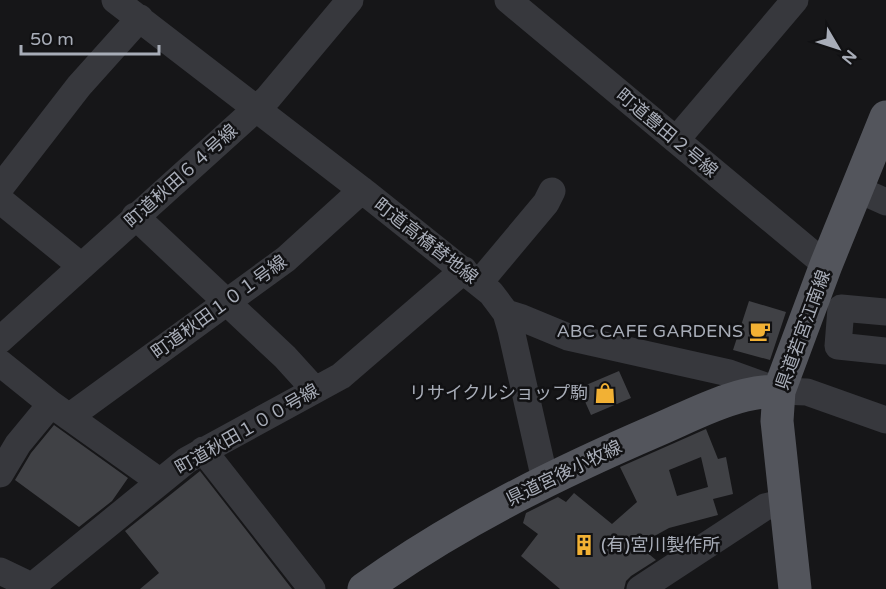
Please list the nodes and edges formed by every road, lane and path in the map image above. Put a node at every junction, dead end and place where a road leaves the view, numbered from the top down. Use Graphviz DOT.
graph roads {
  1 [pos="115,0"];
  2 [pos="350,0"];
  3 [pos="508,0"];
  4 [pos="795,0"];
  5 [pos="140,18"];
  6 [pos="257,108"];
  7 [pos="886,117"];
  8 [pos="676,140"];
  9 [pos="0,188"];
  10 [pos="362,190"];
  11 [pos="552,191"];
  12 [pos="871,196"];
  13 [pos="0,200"];
  14 [pos="135,216"];
  15 [pos="826,265"];
  16 [pos="81,266"];
  17 [pos="472,276"];
  18 [pos="226,302"];
  19 [pos="886,312"];
  20 [pos="506,313"];
  21 [pos="0,340"];
  22 [pos="886,351"];
  23 [pos="0,363"];
  24 [pos="315,390"];
  25 [pos="779,391"];
  26 [pos="60,410"];
  27 [pos="883,415"];
  28 [pos="203,450"];
  29 [pos="0,474"];
  30 [pos="545,480"];
  31 [pos="159,481"];
  32 [pos="786,502"];
  33 [pos="0,571"];
  34 [pos="30,588"];
  35 [pos="312,589"];
  36 [pos="364,589"];
  37 [pos="640,589"];
  38 [pos="795,589"];
  1 -- 5 [label="street, 町道高橋替地線"];
  2 -- 6 [label="street, 町道秋田６４号線"];
  3 -- 8 [label="street, 町道豊田２号線"];
  4 -- 8 [label="street"];
  5 -- 6 [label="street, 町道高橋替地線"];
  5 -- 9 [label="street"];
  6 -- 10 [label="street, 町道高橋替地線"];
  6 -- 14 [label="street, 町道秋田６４号線"];
  7 -- 12 [label="main road, 県道若宮江南線"];
  8 -- 15 [label="street, 町道豊田２号線"];
  10 -- 17 [label="street, 町道高橋替地線"];
  10 -- 18 [label="street, 町道秋田１０１号線"];
  11 -- 17 [label="street, 町道秋田１００号線"];
  12 -- 15 [label="main road, 県道若宮江南線"];
  13 -- 16 [label="street"];
  14 -- 16 [label="street, 町道秋田６４号線"];
  14 -- 18 [label="street"];
  15 -- 25 [label="main road, 県道若宮江南線"];
  16 -- 21 [label="street, 町道秋田６４号線"];
  17 -- 20 [label="street, 町道高橋替地線"];
  17 -- 24 [label="street, 町道秋田１００号線"];
  18 -- 24 [label="street"];
  18 -- 26 [label="street, 町道秋田１０１号線"];
  19 -- 22 [label="street"];
  20 -- 25 [label="street"];
  20 -- 30 [label="street"];
  23 -- 26 [label="street"];
  24 -- 28 [label="street, 町道秋田１００号線"];
  25 -- 27 [label="street"];
  25 -- 30 [label="main road, 県道宮後小牧線"];
  25 -- 32 [label="main road, 県道若宮江南線"];
  26 -- 29 [label="street, 町道秋田１０１号線"];
  26 -- 31 [label="street"];
  28 -- 31 [label="street, 町道秋田１００号線"];
  28 -- 35 [label="street"];
  30 -- 36 [label="main road, 県道宮後小牧線"];
  31 -- 34 [label="street, 町道秋田１００号線"];
  32 -- 37 [label="street"];
  32 -- 38 [label="main road, 県道若宮江南線"];
  33 -- 34 [label="street"];
}
